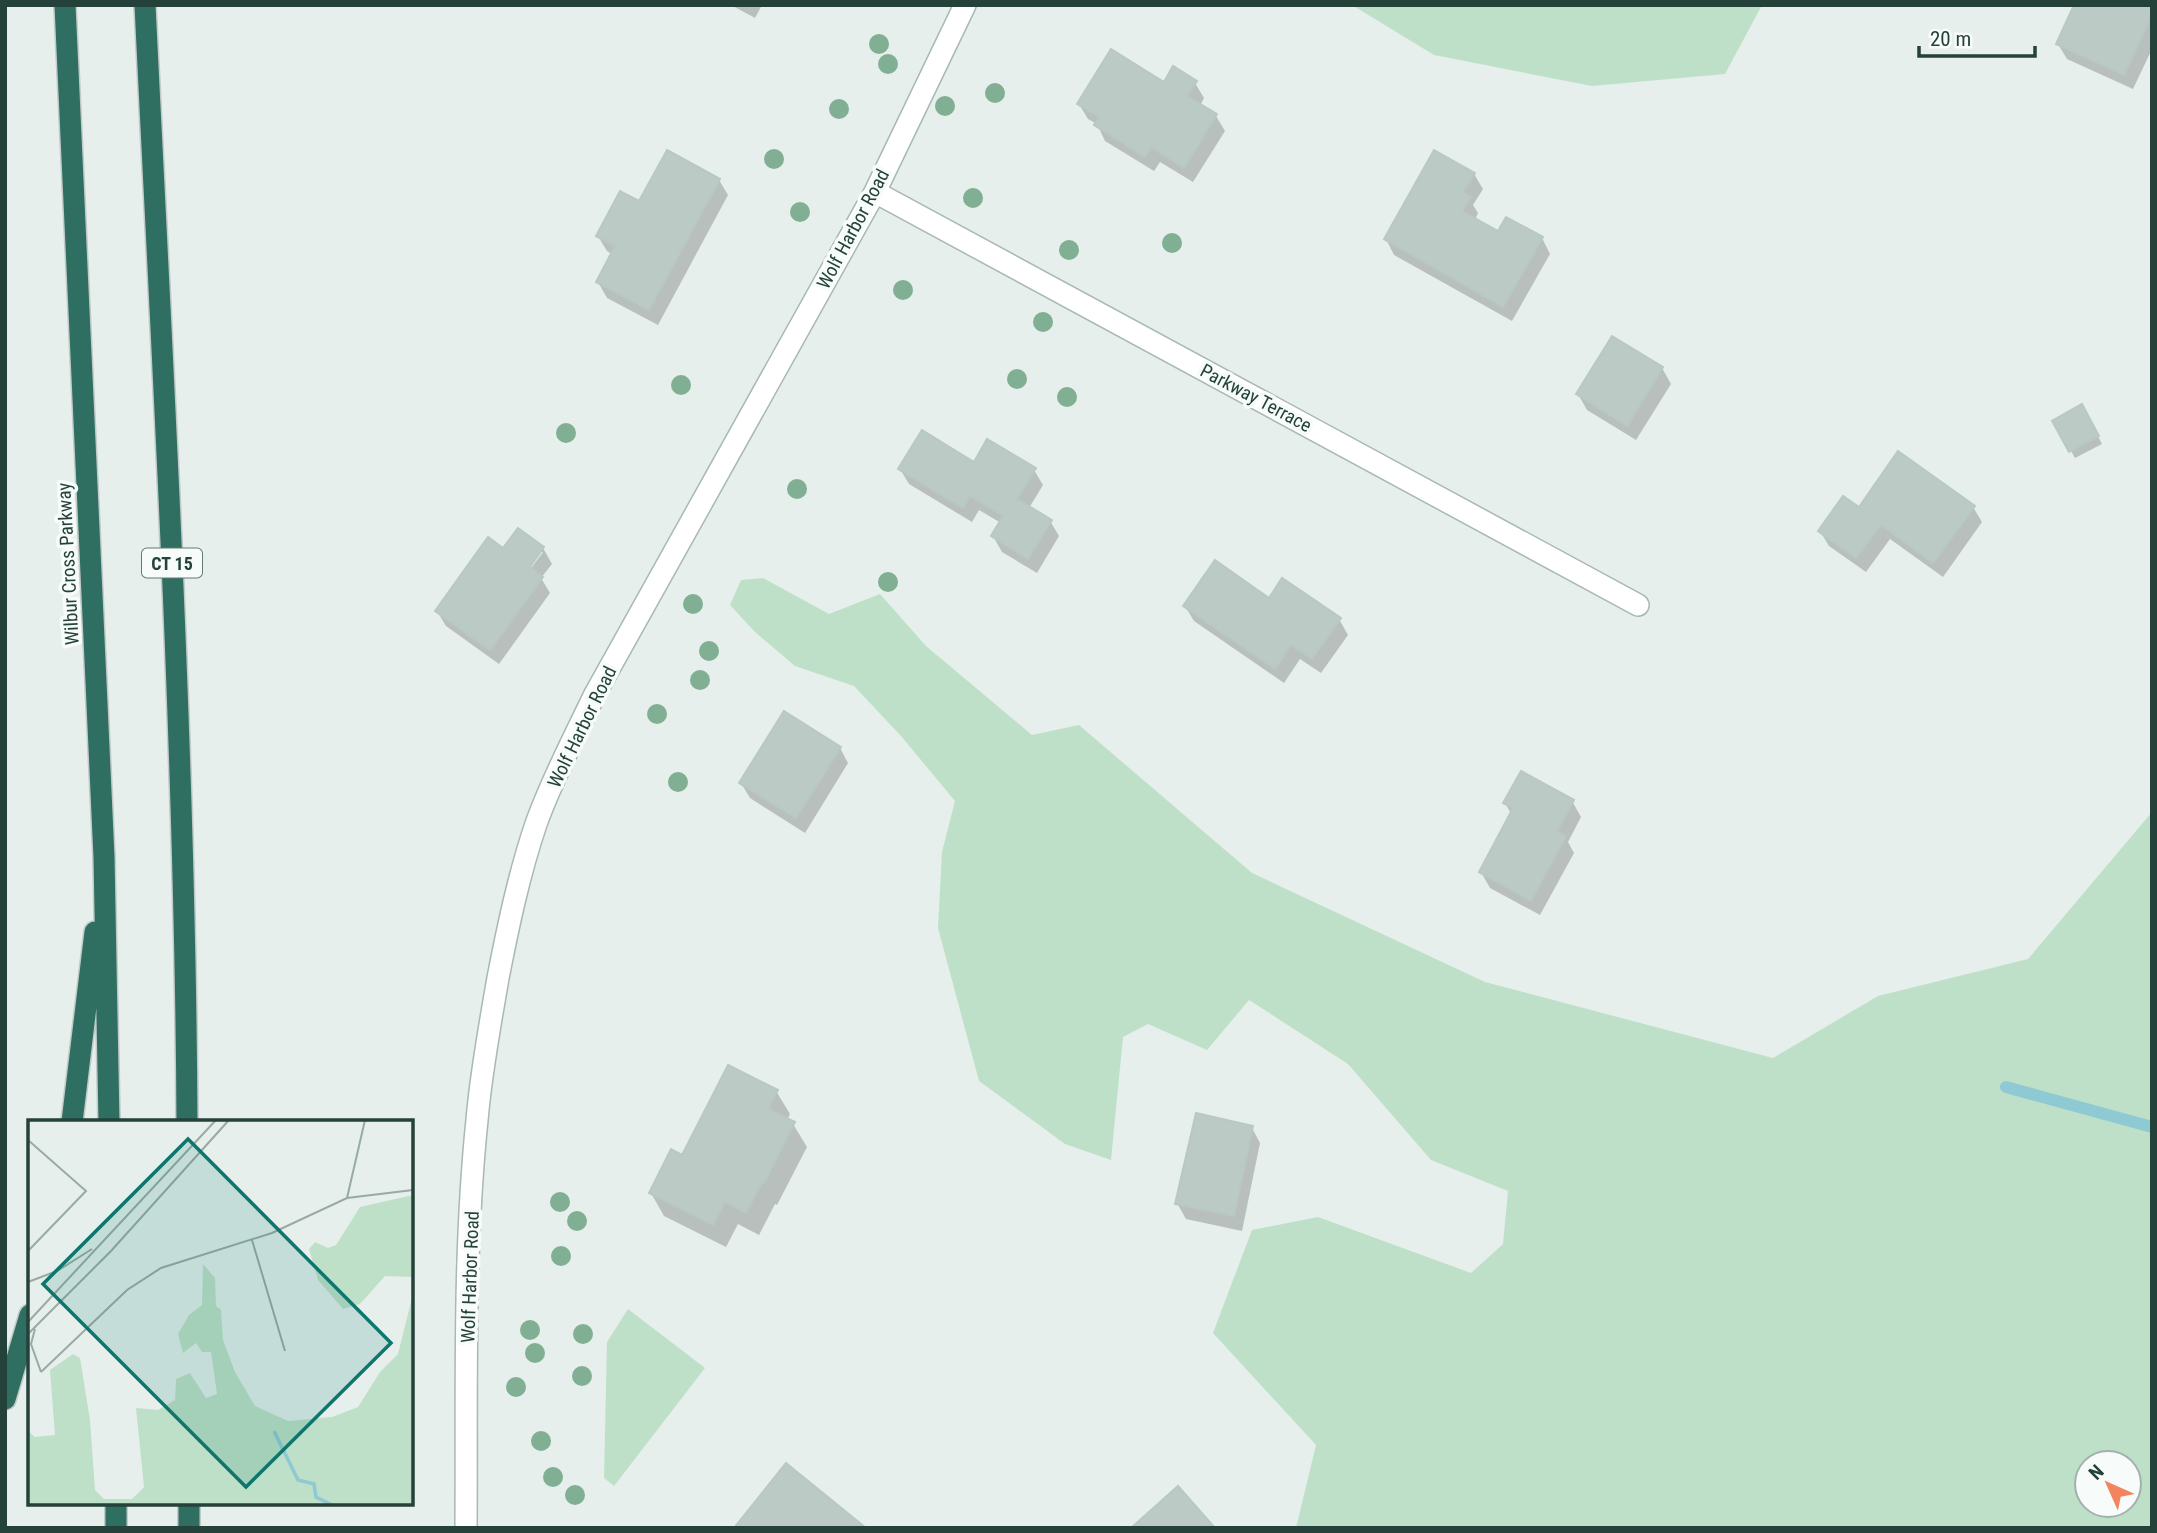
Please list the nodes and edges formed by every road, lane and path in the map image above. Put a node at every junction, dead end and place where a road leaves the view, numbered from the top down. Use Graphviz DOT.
graph roads {
  1 [pos="65,5"];
  2 [pos="145,5"];
  3 [pos="965,5"];
  4 [pos="875,192"];
  5 [pos="1638,605"];
  6 [pos="104,857"];
  7 [pos="72,1120"];
  8 [pos="109,1120"];
  9 [pos="187,1120"];
  10 [pos="28,1322"];
  11 [pos="5,1399"];
  12 [pos="116,1505"];
  13 [pos="189,1505"];
  14 [pos="116,1528"];
  15 [pos="189,1528"];
  16 [pos="466,1528"];
  1 -- 6 [label="highway, Wilbur Cross Parkway"];
  2 -- 9 [label="highway, CT 15"];
  3 -- 4 [label="street, Wolf Harbor Road"];
  4 -- 5 [label="street, Parkway Terrace"];
  4 -- 16 [label="street, Wolf Harbor Road"];
  6 -- 7 [label="highway"];
  6 -- 8 [label="highway, Wilbur Cross Parkway"];
  10 -- 11 [label="highway"];
  12 -- 14 [label="highway"];
  13 -- 15 [label="highway"];
}
